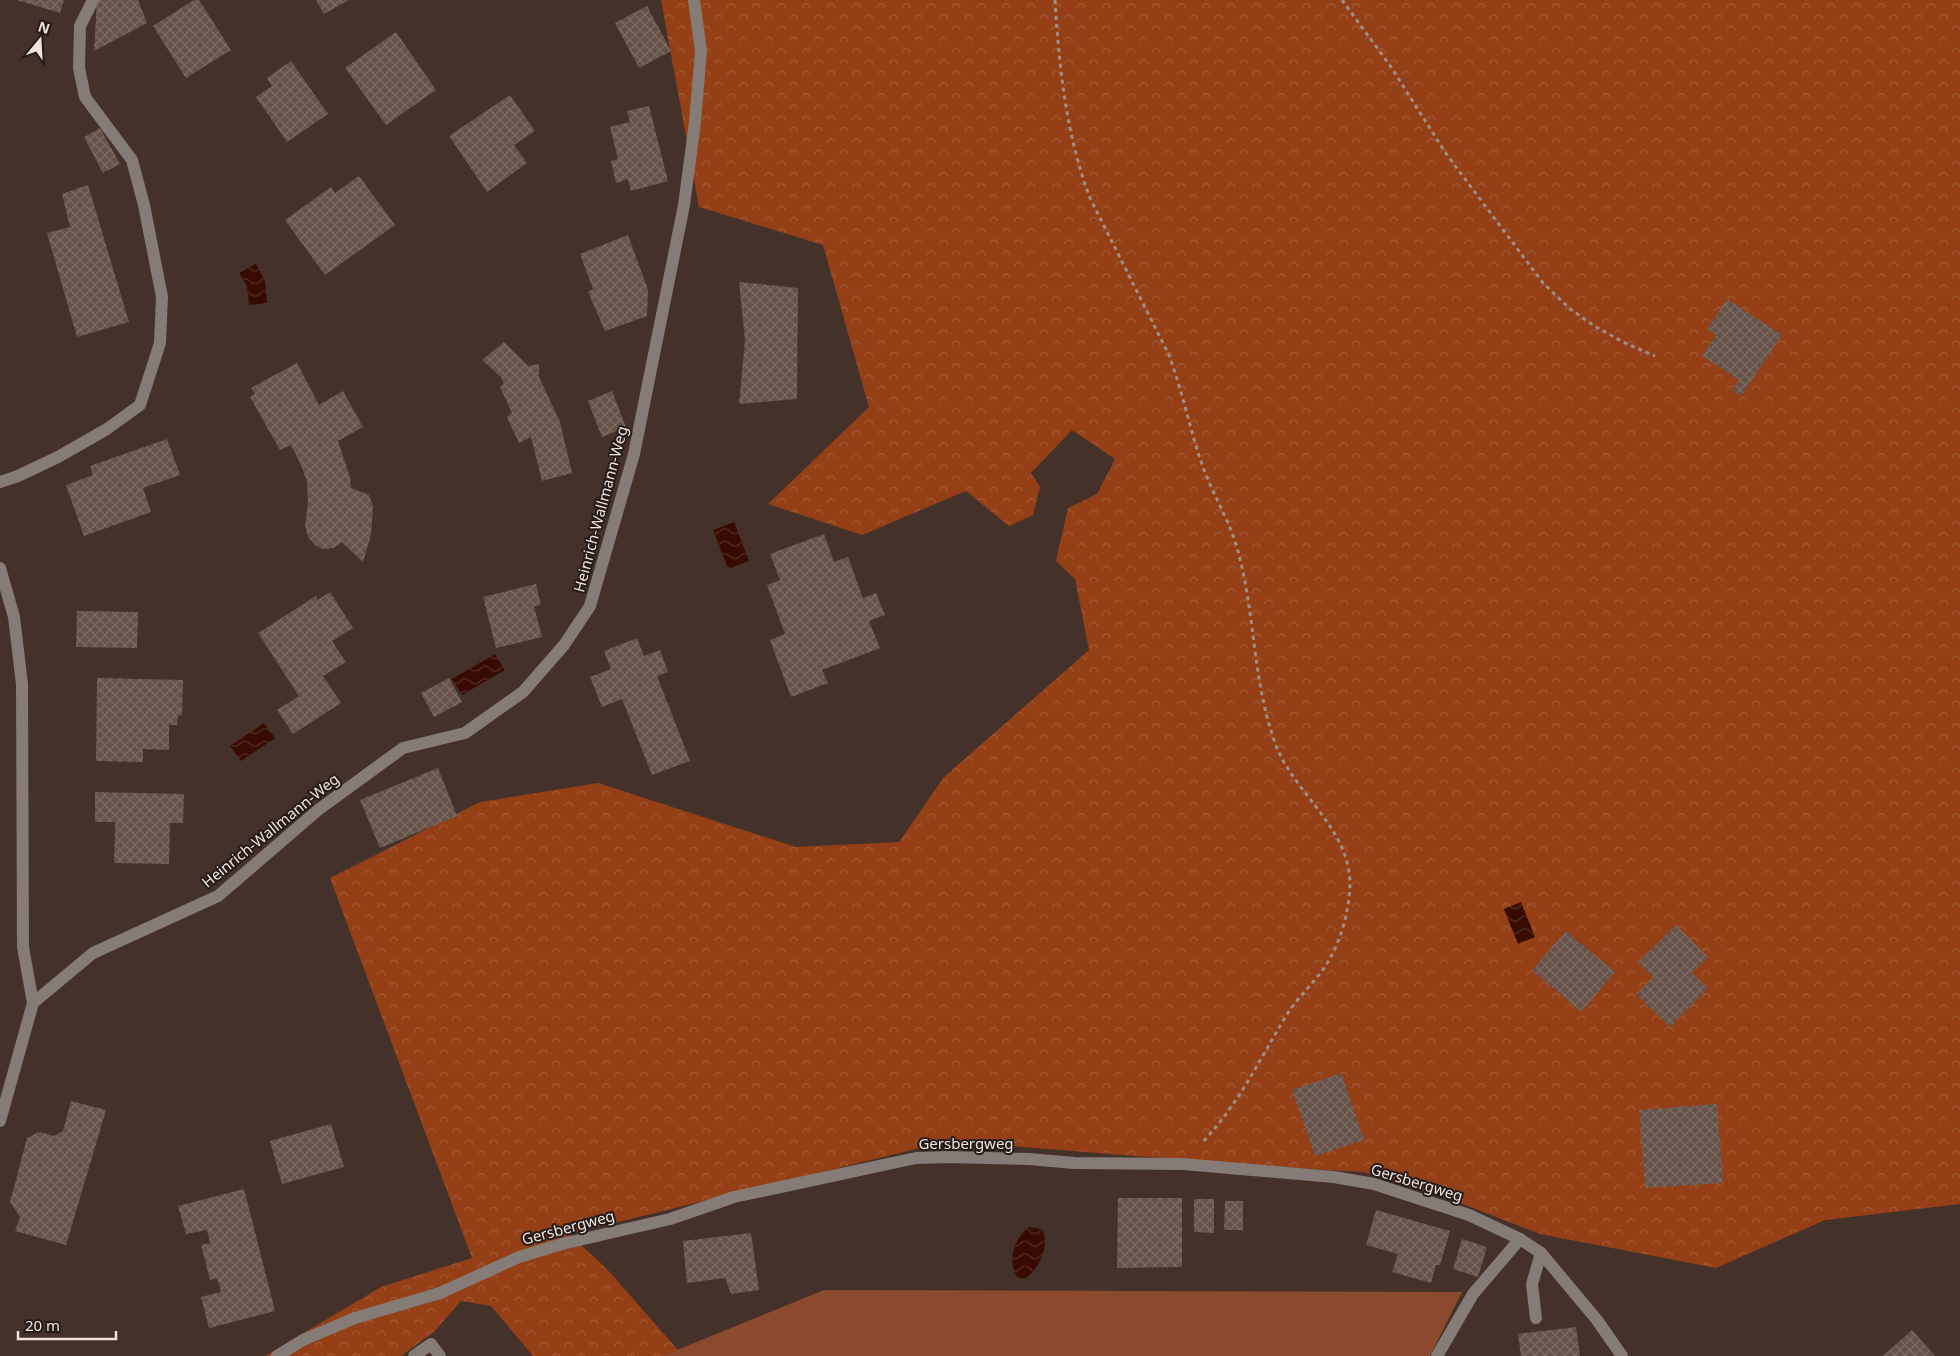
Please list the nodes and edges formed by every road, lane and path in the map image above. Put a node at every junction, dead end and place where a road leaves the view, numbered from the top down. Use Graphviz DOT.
graph roads {
  1 [pos="93,0"];
  2 [pos="694,0"];
  3 [pos="1055,0"];
  4 [pos="1342,0"];
  5 [pos="1656,356"];
  6 [pos="0,482"];
  7 [pos="0,568"];
  8 [pos="33,1003"];
  9 [pos="0,1121"];
  10 [pos="1183,1164"];
  11 [pos="1520,1239"];
  12 [pos="1541,1253"];
  13 [pos="1536,1318"];
  14 [pos="276,1356"];
  15 [pos="414,1356"];
  16 [pos="440,1356"];
  17 [pos="1437,1356"];
  18 [pos="1622,1356"];
  1 -- 6 [label="street"];
  2 -- 8 [label="street, Heinrich-Wallmann-Weg"];
  3 -- 10 [label="path"];
  4 -- 5 [label="path"];
  7 -- 8 [label="street"];
  8 -- 9 [label="street"];
  10 -- 11 [label="street, Gersbergweg"];
  10 -- 14 [label="street, Gersbergweg"];
  11 -- 12 [label="street, Gersbergweg"];
  11 -- 17 [label="street"];
  12 -- 13 [label="street"];
  12 -- 18 [label="street, Gersbergweg"];
  15 -- 16 [label="street"];
}
